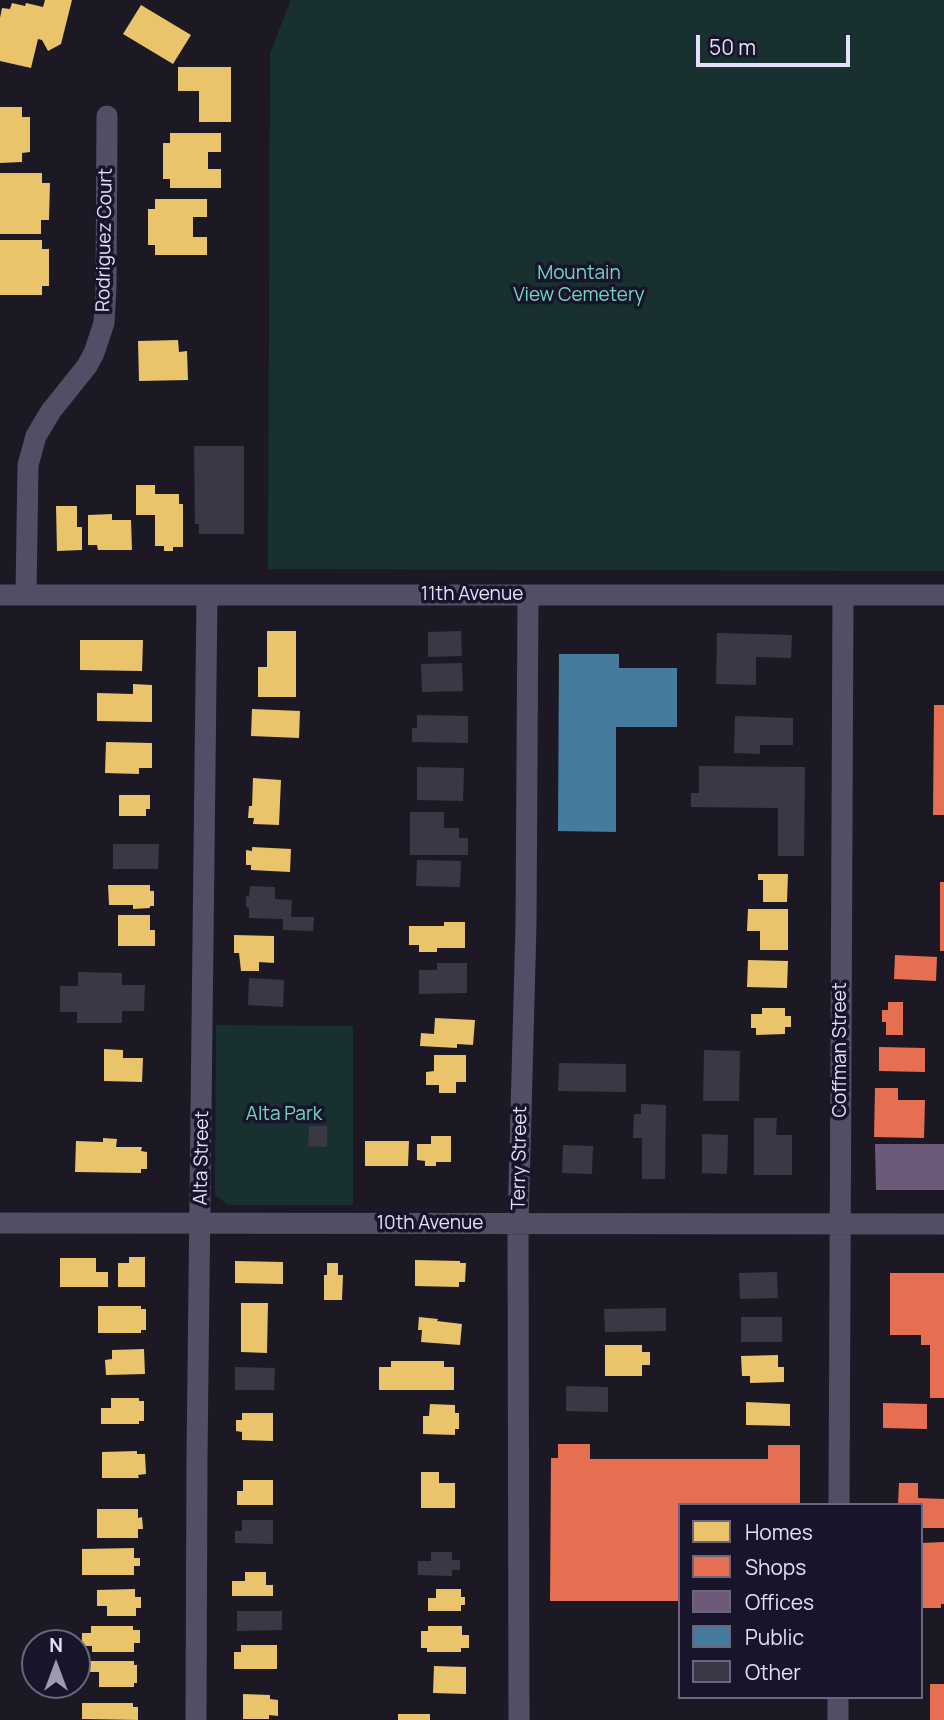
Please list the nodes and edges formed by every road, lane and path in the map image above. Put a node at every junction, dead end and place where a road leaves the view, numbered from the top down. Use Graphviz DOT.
graph roads {
  1 [pos="107,116"];
  2 [pos="0,595"];
  3 [pos="26,595"];
  4 [pos="207,595"];
  5 [pos="528,595"];
  6 [pos="844,595"];
  7 [pos="944,595"];
  8 [pos="0,1223"];
  9 [pos="201,1224"];
  10 [pos="518,1224"];
  11 [pos="840,1224"];
  12 [pos="944,1224"];
  13 [pos="839,1503"];
  14 [pos="838,1699"];
  15 [pos="196,1720"];
  16 [pos="519,1720"];
  17 [pos="838,1720"];
  1 -- 3 [label="street, Rodriguez Court"];
  2 -- 3 [label="street, 11th Avenue"];
  3 -- 4 [label="street, 11th Avenue"];
  4 -- 5 [label="street, 11th Avenue"];
  4 -- 9 [label="street, Alta Street"];
  5 -- 6 [label="street, 11th Avenue"];
  5 -- 10 [label="street, Terry Street"];
  6 -- 7 [label="street, 11th Avenue"];
  6 -- 11 [label="street, Coffman Street"];
  8 -- 9 [label="street, 10th Avenue"];
  9 -- 10 [label="street, 10th Avenue"];
  9 -- 15 [label="street, Alta Street"];
  10 -- 11 [label="street, 10th Avenue"];
  10 -- 16 [label="street, Terry Street"];
  11 -- 12 [label="street, 10th Avenue"];
  11 -- 13 [label="street, Coffman Street"];
  14 -- 17 [label="street"];
}
